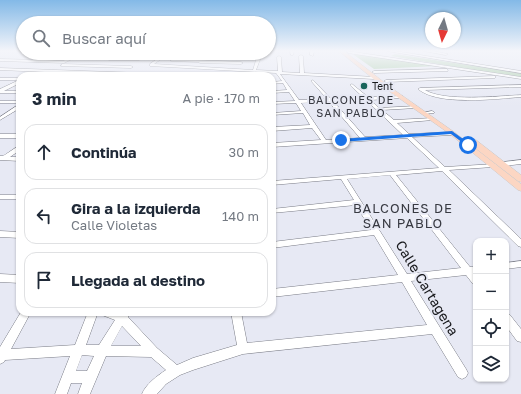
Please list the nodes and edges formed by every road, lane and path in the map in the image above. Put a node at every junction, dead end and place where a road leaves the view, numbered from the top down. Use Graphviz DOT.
graph roads {
  1 [pos="11,69"];
  2 [pos="223,69"];
  3 [pos="278,69"];
  4 [pos="302,69"];
  5 [pos="368,69"];
  6 [pos="421,69"];
  7 [pos="444,69"];
  8 [pos="464,69"];
  9 [pos="505,69"];
  10 [pos="416,70"];
  11 [pos="254,71"];
  12 [pos="85,72"];
  13 [pos="266,72"];
  14 [pos="521,72"];
  15 [pos="278,73"];
  16 [pos="373,73"];
  17 [pos="486,73"];
  18 [pos="302,74"];
  19 [pos="495,77"];
  20 [pos="521,78"];
  21 [pos="0,79"];
  22 [pos="431,79"];
  23 [pos="16,80"];
  24 [pos="313,81"];
  25 [pos="386,81"];
  26 [pos="16,82"];
  27 [pos="284,82"];
  28 [pos="276,83"];
  29 [pos="352,85"];
  30 [pos="512,86"];
  31 [pos="521,86"];
  32 [pos="444,88"];
  33 [pos="521,90"];
  34 [pos="0,91"];
  35 [pos="290,91"];
  36 [pos="16,92"];
  37 [pos="276,92"];
  38 [pos="521,96"];
  39 [pos="401,98"];
  40 [pos="368,99"];
  41 [pos="461,99"];
  42 [pos="329,100"];
  43 [pos="297,101"];
  44 [pos="0,102"];
  45 [pos="16,102"];
  46 [pos="276,102"];
  47 [pos="416,107"];
  48 [pos="16,109"];
  49 [pos="379,109"];
  50 [pos="304,112"];
  51 [pos="276,114"];
  52 [pos="0,115"];
  53 [pos="7,115"];
  54 [pos="433,116"];
  55 [pos="0,119"];
  56 [pos="392,122"];
  57 [pos="314,126"];
  58 [pos="276,129"];
  59 [pos="452,133"];
  60 [pos="1,136"];
  61 [pos="16,136"];
  62 [pos="408,136"];
  63 [pos="364,139"];
  64 [pos="324,141"];
  65 [pos="276,145"];
  66 [pos="16,150"];
  67 [pos="3,158"];
  68 [pos="16,158"];
  69 [pos="521,162"];
  70 [pos="503,164"];
  71 [pos="493,165"];
  72 [pos="444,169"];
  73 [pos="391,173"];
  74 [pos="343,177"];
  75 [pos="521,179"];
  76 [pos="276,183"];
  77 [pos="521,188"];
  78 [pos="5,197"];
  79 [pos="16,197"];
  80 [pos="359,202"];
  81 [pos="0,204"];
  82 [pos="276,211"];
  83 [pos="377,232"];
  84 [pos="0,234"];
  85 [pos="16,235"];
  86 [pos="276,244"];
  87 [pos="521,244"];
  88 [pos="521,264"];
  89 [pos="509,266"];
  90 [pos="472,270"];
  91 [pos="404,277"];
  92 [pos="0,278"];
  93 [pos="16,279"];
  94 [pos="276,293"];
  95 [pos="24,316"];
  96 [pos="91,316"];
  97 [pos="123,316"];
  98 [pos="125,316"];
  99 [pos="237,316"];
  100 [pos="509,322"];
  101 [pos="435,328"];
  102 [pos="521,337"];
  103 [pos="243,349"];
  104 [pos="78,350"];
  105 [pos="103,350"];
  106 [pos="153,352"];
  107 [pos="1,356"];
  108 [pos="176,371"];
  109 [pos="462,373"];
  110 [pos="68,377"];
  111 [pos="90,377"];
  112 [pos="61,394"];
  113 [pos="84,394"];
  114 [pos="148,394"];
  1 -- 12 [label="street"];
  2 -- 11 [label="street"];
  3 -- 15 [label="street"];
  4 -- 18 [label="street"];
  5 -- 16 [label="main road"];
  6 -- 10 [label="street"];
  7 -- 10 [label="street"];
  8 -- 17 [label="street"];
  9 -- 14 [label="street"];
  10 -- 16 [label="street"];
  10 -- 22 [label="street"];
  11 -- 13 [label="street"];
  15 -- 18 [label="street"];
  15 -- 27 [label="street"];
  16 -- 18 [label="street"];
  16 -- 25 [label="main road"];
  16 -- 39 [label="main road"];
  17 -- 19 [label="street"];
  17 -- 20 [label="street"];
  19 -- 22 [label="street"];
  19 -- 30 [label="street"];
  21 -- 23 [label="street"];
  22 -- 25 [label="street"];
  22 -- 32 [label="street"];
  24 -- 42 [label="street"];
  25 -- 54 [label="main road"];
  26 -- 34 [label="street"];
  27 -- 28 [label="street"];
  27 -- 35 [label="street"];
  29 -- 40 [label="street"];
  30 -- 31 [label="street"];
  30 -- 32 [label="street"];
  30 -- 33 [label="street"];
  32 -- 41 [label="street"];
  32 -- 41 [label="street"];
  34 -- 36 [label="street"];
  35 -- 37 [label="street"];
  35 -- 43 [label="street"];
  38 -- 41 [label="street"];
  39 -- 40 [label="street"];
  39 -- 47 [label="main road"];
  40 -- 42 [label="street"];
  40 -- 49 [label="street"];
  42 -- 43 [label="street"];
  42 -- 63 [label="street"];
  43 -- 46 [label="street"];
  43 -- 50 [label="street"];
  44 -- 45 [label="street"];
  47 -- 49 [label="street"];
  47 -- 54 [label="main road"];
  48 -- 53 [label="street"];
  49 -- 56 [label="street"];
  50 -- 51 [label="street"];
  50 -- 57 [label="street"];
  52 -- 53 [label="street"];
  53 -- 55 [label="street"];
  54 -- 56 [label="street"];
  54 -- 59 [label="main road"];
  54 -- 70 [label="main road"];
  56 -- 62 [label="street"];
  57 -- 58 [label="street"];
  57 -- 64 [label="street"];
  59 -- 62 [label="street"];
  59 -- 71 [label="main road"];
  60 -- 61 [label="street"];
  62 -- 63 [label="street"];
  62 -- 72 [label="street"];
  63 -- 64 [label="street"];
  64 -- 65 [label="street"];
  66 -- 67 [label="street"];
  67 -- 68 [label="street"];
  69 -- 70 [label="street"];
  70 -- 75 [label="main road"];
  71 -- 72 [label="street"];
  71 -- 77 [label="main road"];
  72 -- 73 [label="street"];
  72 -- 87 [label="street"];
  73 -- 74 [label="street"];
  73 -- 90 [label="street"];
  74 -- 76 [label="street"];
  74 -- 80 [label="street, Calle Cartagena"];
  78 -- 79 [label="street"];
  78 -- 81 [label="street"];
  80 -- 82 [label="street"];
  80 -- 83 [label="street, Calle Cartagena"];
  83 -- 86 [label="street"];
  83 -- 91 [label="street, Calle Cartagena"];
  84 -- 85 [label="street"];
  88 -- 89 [label="street"];
  90 -- 91 [label="street"];
  91 -- 94 [label="street"];
  91 -- 101 [label="street, Calle Cartagena"];
  92 -- 93 [label="street"];
  95 -- 107 [label="street"];
  96 -- 104 [label="street"];
  97 -- 105 [label="street"];
  98 -- 106 [label="street"];
  99 -- 103 [label="street"];
  100 -- 102 [label="street"];
  101 -- 103 [label="street"];
  101 -- 109 [label="street, Calle Cartagena"];
  103 -- 108 [label="street"];
  104 -- 105 [label="street"];
  104 -- 107 [label="street"];
  104 -- 110 [label="street"];
  105 -- 106 [label="street"];
  105 -- 111 [label="street"];
  106 -- 108 [label="street"];
  108 -- 114 [label="street"];
  110 -- 111 [label="street"];
  110 -- 112 [label="street"];
  111 -- 113 [label="street"];
}
